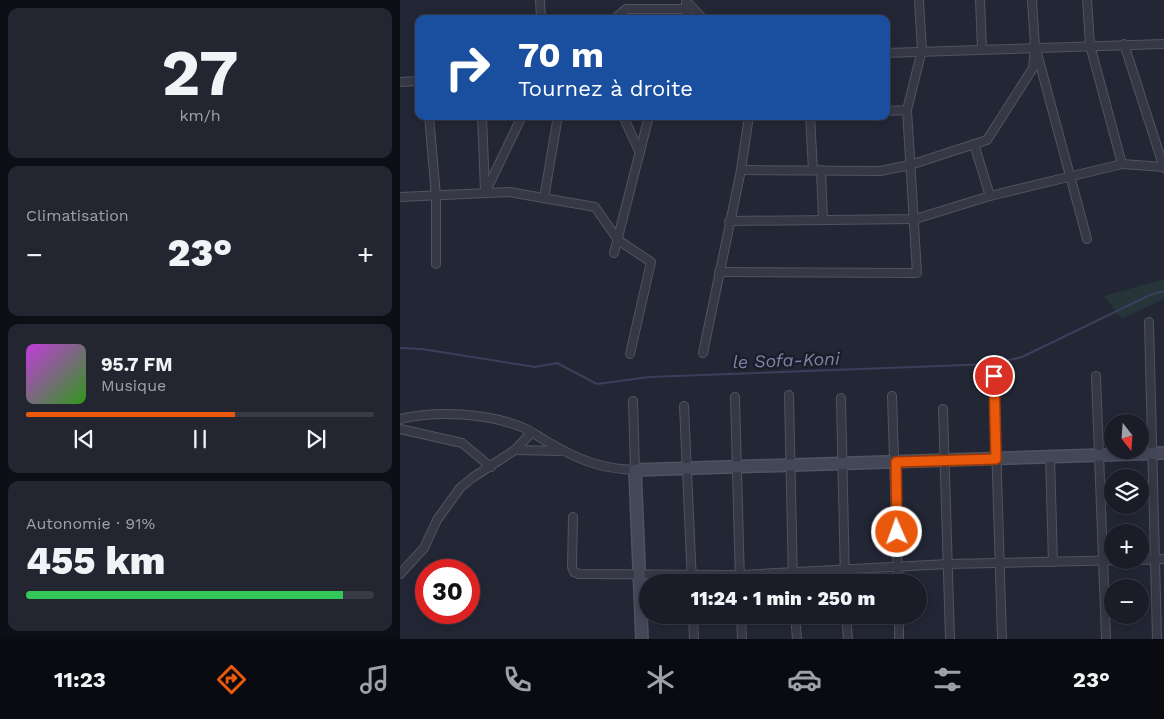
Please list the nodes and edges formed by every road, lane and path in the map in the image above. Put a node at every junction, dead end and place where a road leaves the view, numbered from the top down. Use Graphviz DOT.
graph roads {
  1 [pos="540,0"];
  2 [pos="626,0"];
  3 [pos="919,0"];
  4 [pos="980,0"];
  5 [pos="1032,0"];
  6 [pos="1087,0"];
  7 [pos="688,5"];
  8 [pos="626,9"];
  9 [pos="541,15"];
  10 [pos="619,15"];
  11 [pos="699,15"];
  12 [pos="1124,44"];
  13 [pos="1164,44"];
  14 [pos="1090,45"];
  15 [pos="1035,46"];
  16 [pos="982,48"];
  17 [pos="922,50"];
  18 [pos="890,53"];
  19 [pos="415,81"];
  20 [pos="400,82"];
  21 [pos="907,110"];
  22 [pos="890,111"];
  23 [pos="429,120"];
  24 [pos="482,120"];
  25 [pos="520,120"];
  26 [pos="557,120"];
  27 [pos="625,120"];
  28 [pos="648,120"];
  29 [pos="748,120"];
  30 [pos="811,120"];
  31 [pos="974,144"];
  32 [pos="640,153"];
  33 [pos="1122,164"];
  34 [pos="910,165"];
  35 [pos="1164,168"];
  36 [pos="741,170"];
  37 [pos="817,170"];
  38 [pos="1070,178"];
  39 [pos="485,193"];
  40 [pos="436,196"];
  41 [pos="990,196"];
  42 [pos="400,197"];
  43 [pos="544,198"];
  44 [pos="915,219"];
  45 [pos="822,220"];
  46 [pos="729,221"];
  47 [pos="1087,238"];
  48 [pos="618,240"];
  49 [pos="614,253"];
  50 [pos="436,264"];
  51 [pos="719,272"];
  52 [pos="1149,322"];
  53 [pos="630,354"];
  54 [pos="703,354"];
  55 [pos="994,376"];
  56 [pos="1096,376"];
  57 [pos="789,395"];
  58 [pos="892,396"];
  59 [pos="735,397"];
  60 [pos="841,398"];
  61 [pos="633,401"];
  62 [pos="684,406"];
  63 [pos="943,409"];
  64 [pos="400,419"];
  65 [pos="400,429"];
  66 [pos="532,433"];
  67 [pos="515,450"];
  68 [pos="563,451"];
  69 [pos="1158,454"];
  70 [pos="1099,456"];
  71 [pos="1050,457"];
  72 [pos="996,459"];
  73 [pos="946,461"];
  74 [pos="896,462"];
  75 [pos="843,463"];
  76 [pos="792,465"];
  77 [pos="491,467"];
  78 [pos="738,467"];
  79 [pos="688,468"];
  80 [pos="636,470"];
  81 [pos="573,517"];
  82 [pos="1149,559"];
  83 [pos="1154,559"];
  84 [pos="1164,559"];
  85 [pos="1102,561"];
  86 [pos="1053,562"];
  87 [pos="1000,563"];
  88 [pos="948,564"];
  89 [pos="898,568"];
  90 [pos="844,569"];
  91 [pos="793,572"];
  92 [pos="400,574"];
  93 [pos="691,574"];
  94 [pos="740,574"];
  95 [pos="778,574"];
  96 [pos="844,574"];
  97 [pos="898,574"];
  98 [pos="639,575"];
  99 [pos="641,624"];
  100 [pos="693,624"];
  101 [pos="741,624"];
  102 [pos="796,624"];
  103 [pos="847,624"];
  104 [pos="899,624"];
  105 [pos="642,639"];
  106 [pos="694,639"];
  107 [pos="742,639"];
  108 [pos="797,639"];
  109 [pos="848,639"];
  110 [pos="899,639"];
  111 [pos="950,639"];
  112 [pos="1002,639"];
  113 [pos="1106,639"];
  114 [pos="1157,639"];
  1 -- 9 [label="street"];
  2 -- 8 [label="street"];
  3 -- 17 [label="street"];
  4 -- 16 [label="street"];
  5 -- 15 [label="street"];
  6 -- 14 [label="street"];
  7 -- 8 [label="street"];
  7 -- 11 [label="street"];
  8 -- 10 [label="street"];
  12 -- 13 [label="street"];
  12 -- 14 [label="street"];
  12 -- 35 [label="street"];
  14 -- 15 [label="street"];
  14 -- 33 [label="street"];
  15 -- 16 [label="street"];
  15 -- 31 [label="street"];
  15 -- 38 [label="street"];
  16 -- 17 [label="street"];
  17 -- 18 [label="street"];
  17 -- 21 [label="street"];
  19 -- 20 [label="street"];
  21 -- 22 [label="street"];
  21 -- 34 [label="street"];
  23 -- 40 [label="street"];
  24 -- 39 [label="street"];
  25 -- 39 [label="street"];
  26 -- 43 [label="street"];
  27 -- 32 [label="street"];
  28 -- 32 [label="street"];
  29 -- 36 [label="street"];
  30 -- 37 [label="street"];
  31 -- 34 [label="street"];
  31 -- 41 [label="street"];
  32 -- 48 [label="street"];
  33 -- 35 [label="street"];
  33 -- 38 [label="street"];
  34 -- 37 [label="street"];
  34 -- 44 [label="street"];
  36 -- 37 [label="street"];
  36 -- 46 [label="street"];
  37 -- 45 [label="street"];
  38 -- 41 [label="street"];
  38 -- 47 [label="street"];
  39 -- 40 [label="street"];
  39 -- 43 [label="street"];
  40 -- 42 [label="street"];
  40 -- 50 [label="street"];
  41 -- 44 [label="street"];
  43 -- 48 [label="street"];
  44 -- 45 [label="street"];
  44 -- 51 [label="street"];
  45 -- 46 [label="street"];
  46 -- 51 [label="street"];
  48 -- 49 [label="street"];
  48 -- 53 [label="street"];
  51 -- 54 [label="street"];
  52 -- 69 [label="street"];
  55 -- 72 [label="street"];
  56 -- 70 [label="street"];
  57 -- 76 [label="street"];
  58 -- 74 [label="street"];
  59 -- 78 [label="street"];
  60 -- 75 [label="street"];
  61 -- 80 [label="street"];
  62 -- 79 [label="street"];
  63 -- 73 [label="street"];
  64 -- 66 [label="street"];
  65 -- 77 [label="street"];
  66 -- 67 [label="street"];
  66 -- 68 [label="street"];
  67 -- 68 [label="street"];
  67 -- 77 [label="street"];
  68 -- 80 [label="street"];
  69 -- 70 [label="street"];
  69 -- 83 [label="street"];
  70 -- 71 [label="street"];
  70 -- 85 [label="street"];
  71 -- 72 [label="street"];
  71 -- 86 [label="street"];
  72 -- 73 [label="street"];
  72 -- 87 [label="street"];
  73 -- 74 [label="street"];
  73 -- 88 [label="street"];
  74 -- 75 [label="street"];
  74 -- 89 [label="street"];
  75 -- 76 [label="street"];
  75 -- 90 [label="street"];
  76 -- 78 [label="street"];
  76 -- 91 [label="street"];
  77 -- 92 [label="street"];
  78 -- 79 [label="street"];
  78 -- 94 [label="street"];
  79 -- 80 [label="street"];
  79 -- 93 [label="street"];
  80 -- 98 [label="street"];
  81 -- 98 [label="street"];
  82 -- 83 [label="street"];
  83 -- 84 [label="street"];
  83 -- 114 [label="street"];
  85 -- 86 [label="street"];
  85 -- 113 [label="street"];
  86 -- 87 [label="street"];
  87 -- 88 [label="street"];
  87 -- 112 [label="street"];
  88 -- 89 [label="street"];
  88 -- 111 [label="street"];
  89 -- 90 [label="street"];
  89 -- 97 [label="street"];
  90 -- 91 [label="street"];
  90 -- 96 [label="street"];
  91 -- 95 [label="street"];
  99 -- 105 [label="street"];
  100 -- 106 [label="street"];
  101 -- 107 [label="street"];
  102 -- 108 [label="street"];
  103 -- 109 [label="street"];
  104 -- 110 [label="street"];
}
